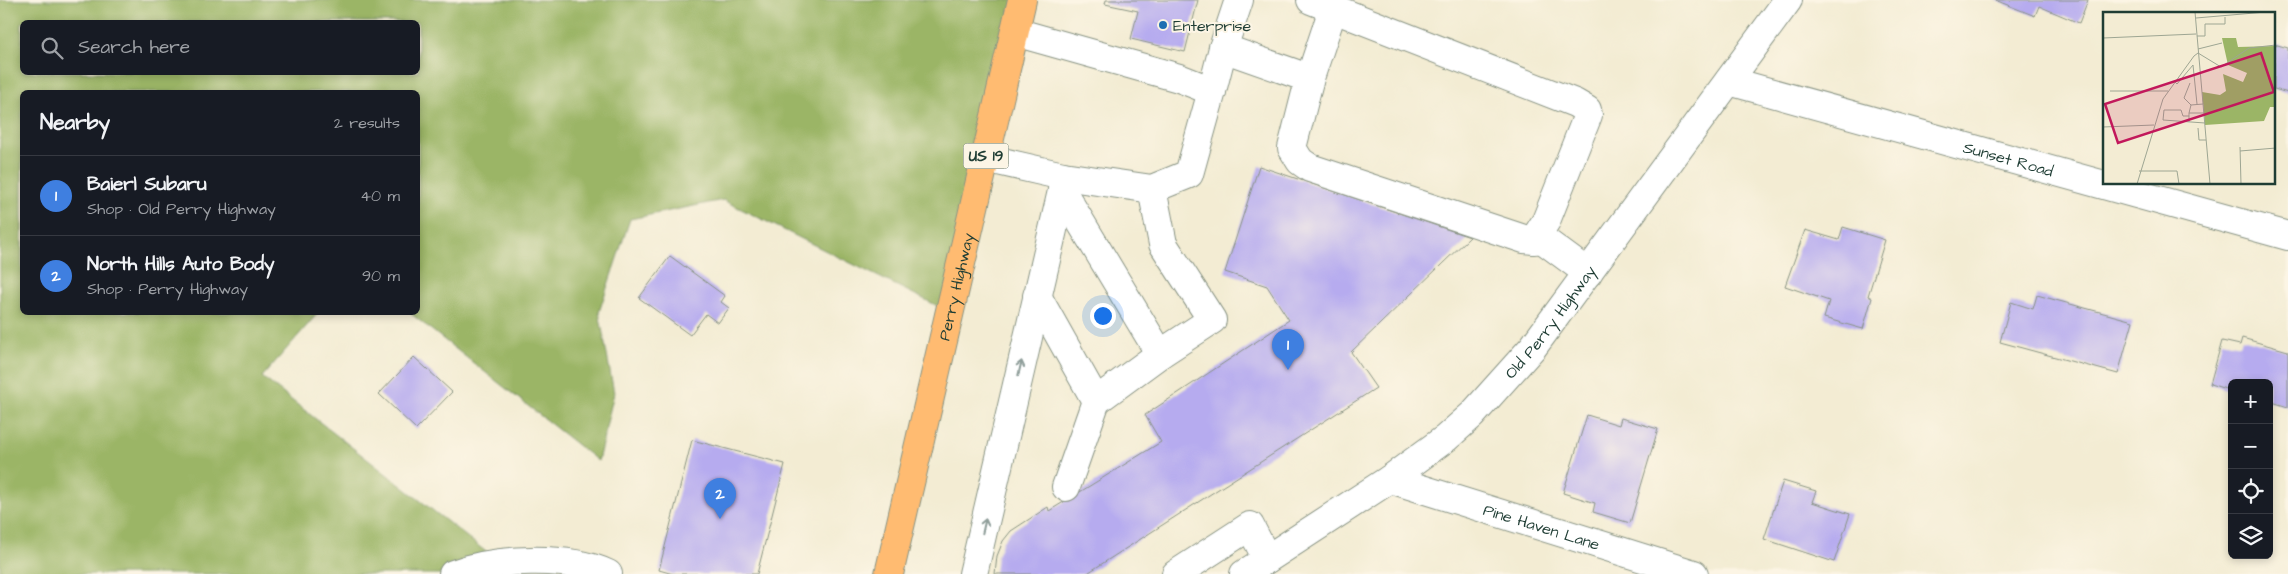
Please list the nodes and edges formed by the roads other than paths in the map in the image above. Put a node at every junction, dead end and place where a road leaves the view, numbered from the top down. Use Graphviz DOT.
graph roads {
  1 [pos="1022,0"];
  2 [pos="1239,0"];
  3 [pos="1788,0"];
  4 [pos="1322,4"];
  5 [pos="1014,32"];
  6 [pos="1223,48"];
  7 [pos="1309,81"];
  8 [pos="1729,81"];
  9 [pos="1212,91"];
  10 [pos="985,158"];
  11 [pos="1063,184"];
  12 [pos="2103,185"];
  13 [pos="2104,185"];
  14 [pos="1152,189"];
  15 [pos="1538,236"];
  16 [pos="2288,236"];
  17 [pos="1588,274"];
  18 [pos="1037,296"];
  19 [pos="1160,354"];
  20 [pos="1096,401"];
  21 [pos="1390,479"];
  22 [pos="1066,487"];
  23 [pos="1268,559"];
  24 [pos="453,574"];
  25 [pos="608,574"];
  26 [pos="889,574"];
  27 [pos="973,574"];
  28 [pos="1176,574"];
  29 [pos="1244,574"];
  30 [pos="1694,574"];
  1 -- 5 [label="main road, Perry Highway / US 19"];
  2 -- 6 [label="street"];
  3 -- 8 [label="street, Old Perry Highway"];
  4 -- 7 [label="street"];
  4 -- 15 [label="street"];
  5 -- 9 [label="street"];
  5 -- 10 [label="main road, Perry Highway / US 19"];
  6 -- 7 [label="street"];
  6 -- 9 [label="street"];
  7 -- 15 [label="street"];
  8 -- 12 [label="street, Sunset Road"];
  8 -- 17 [label="street, Old Perry Highway"];
  9 -- 14 [label="street"];
  10 -- 11 [label="street"];
  10 -- 26 [label="main road, Perry Highway / US 19"];
  11 -- 14 [label="street"];
  11 -- 18 [label="street"];
  11 -- 19 [label="street"];
  13 -- 16 [label="street, Sunset Road"];
  14 -- 19 [label="street"];
  15 -- 17 [label="street"];
  17 -- 21 [label="street, Old Perry Highway"];
  18 -- 20 [label="street"];
  27 -- 18 [label="street, one-way"];
  19 -- 20 [label="street"];
  20 -- 22 [label="street"];
  21 -- 23 [label="street, Old Perry Highway"];
  21 -- 30 [label="street, Pine Haven Lane"];
  23 -- 28 [label="street"];
  23 -- 29 [label="street, Old Perry Highway"];
  24 -- 25 [label="street"];
}
